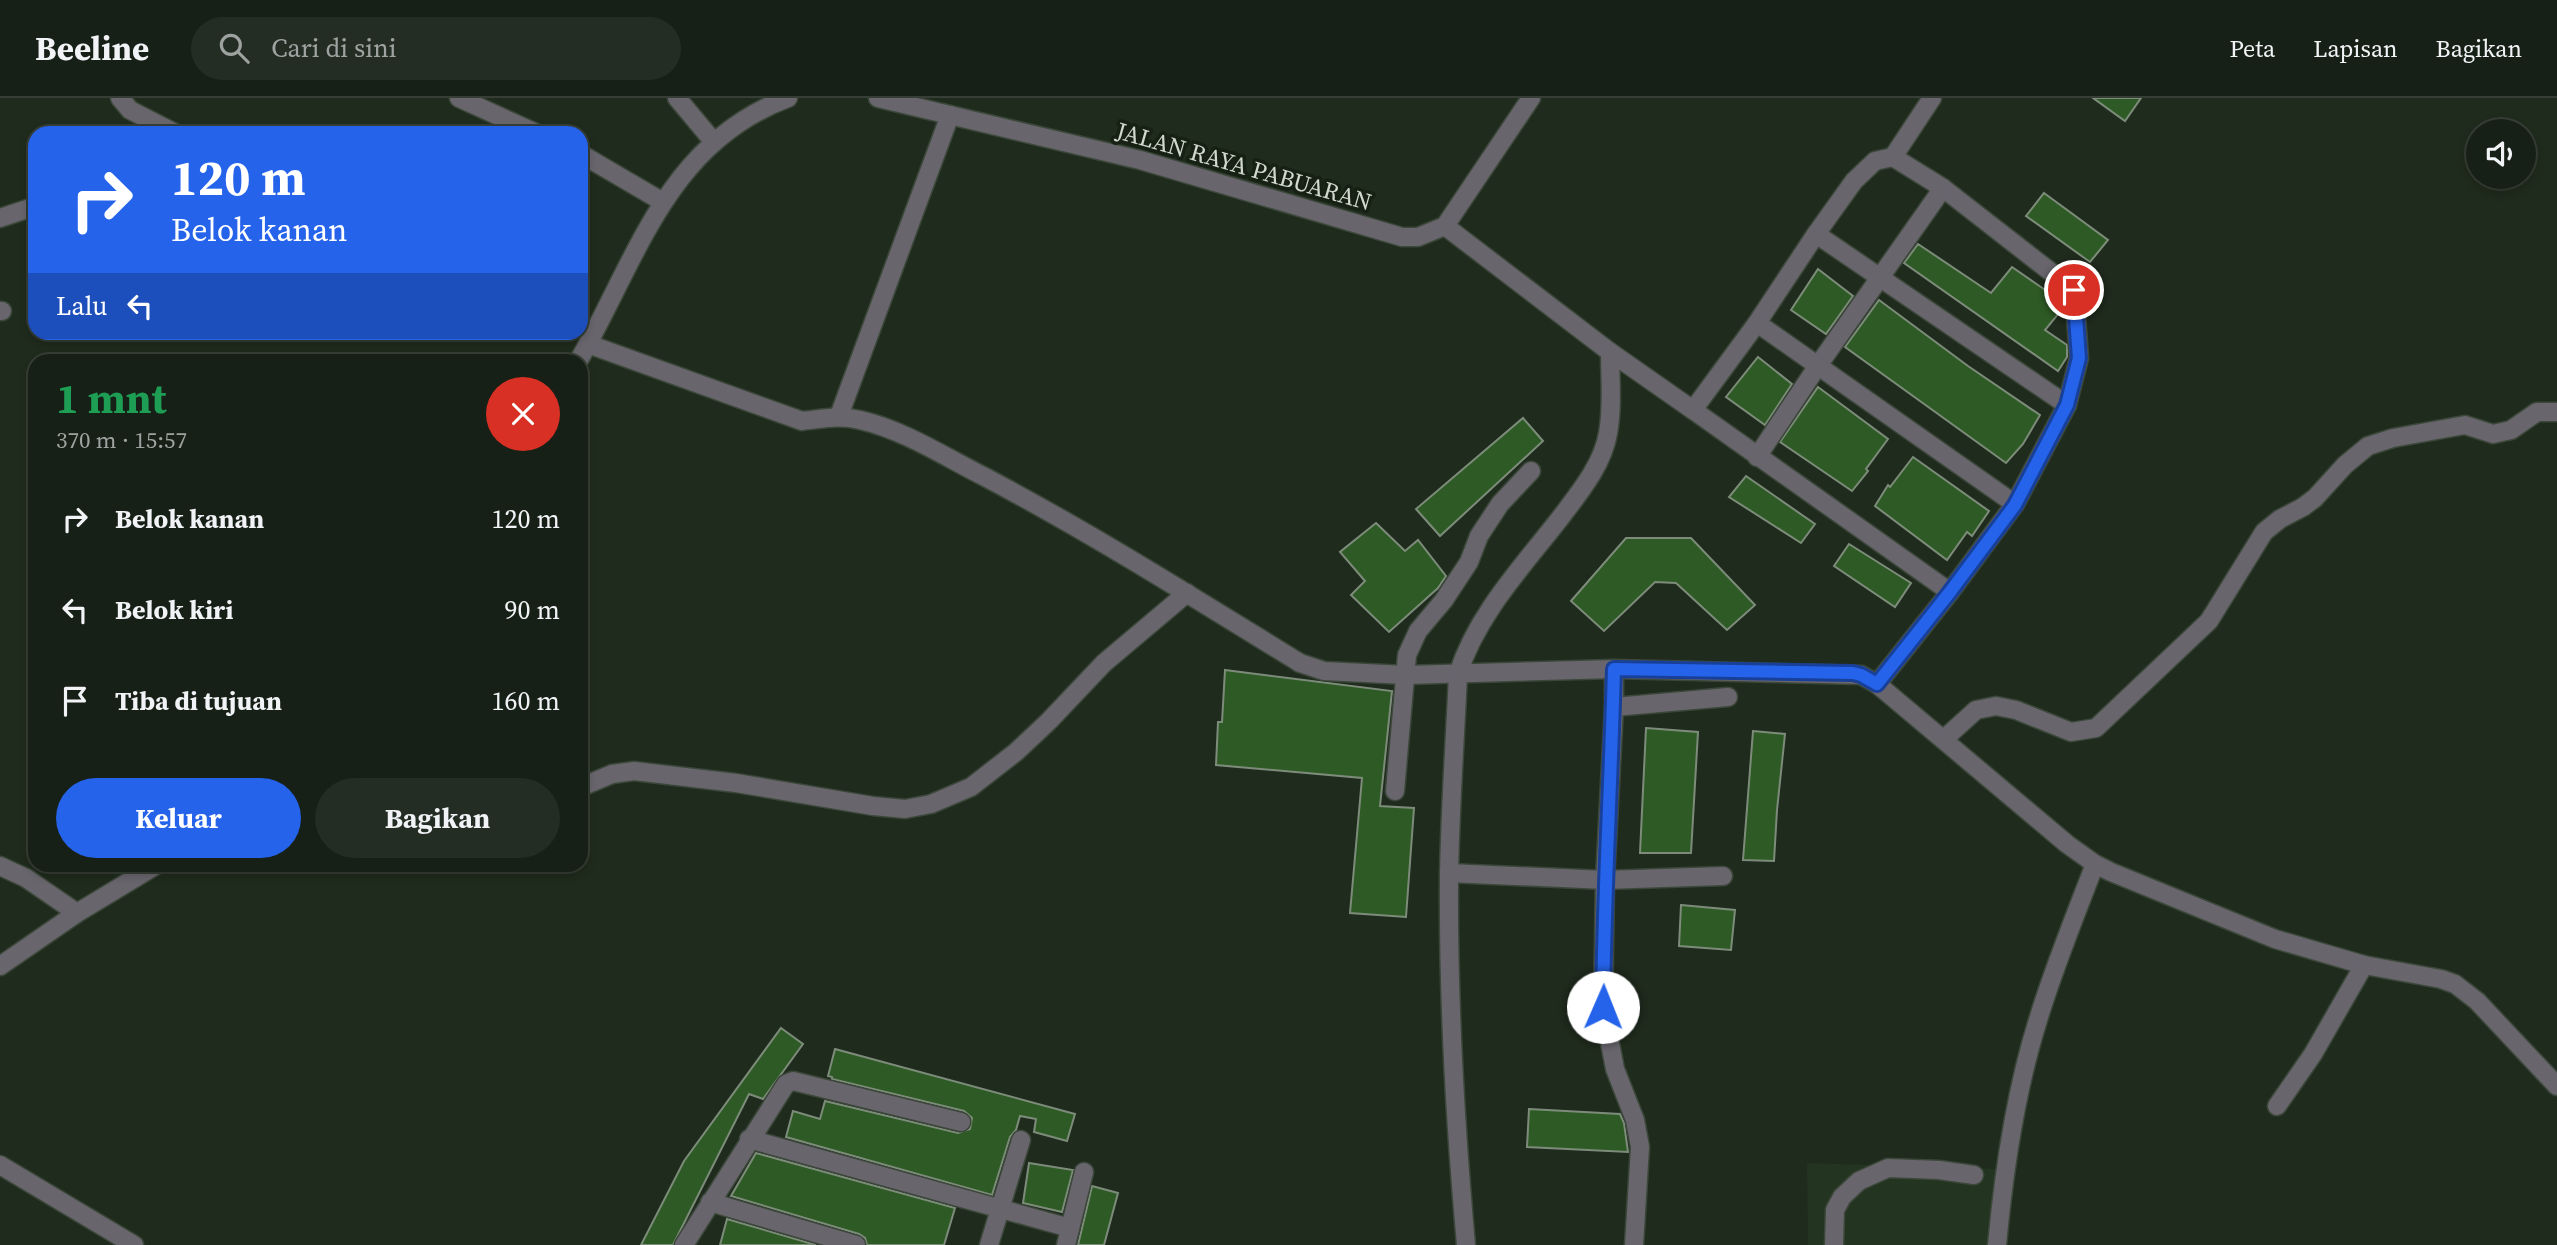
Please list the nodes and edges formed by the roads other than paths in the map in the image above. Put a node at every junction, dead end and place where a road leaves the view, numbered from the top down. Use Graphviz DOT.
graph roads {
  1 [pos="120,98"];
  2 [pos="460,98"];
  3 [pos="677,98"];
  4 [pos="788,98"];
  5 [pos="878,98"];
  6 [pos="1531,98"];
  7 [pos="1932,98"];
  8 [pos="950,115"];
  9 [pos="161,126"];
  10 [pos="521,126"];
  11 [pos="713,141"];
  12 [pos="1893,156"];
  13 [pos="588,158"];
  14 [pos="1942,188"];
  15 [pos="663,202"];
  16 [pos="28,208"];
  17 [pos="0,218"];
  18 [pos="1445,226"];
  19 [pos="1816,234"];
  20 [pos="1881,278"];
  21 [pos="1757,323"];
  22 [pos="588,344"];
  23 [pos="1610,352"];
  24 [pos="582,354"];
  25 [pos="1816,367"];
  26 [pos="2067,405"];
  27 [pos="1693,410"];
  28 [pos="2557,412"];
  29 [pos="839,416"];
  30 [pos="1757,457"];
  31 [pos="1531,471"];
  32 [pos="2015,505"];
  33 [pos="1950,592"];
  34 [pos="1187,593"];
  35 [pos="1614,669"];
  36 [pos="1458,674"];
  37 [pos="1406,675"];
  38 [pos="1877,684"];
  39 [pos="1728,697"];
  40 [pos="1614,707"];
  41 [pos="1944,739"];
  42 [pos="588,784"];
  43 [pos="1395,791"];
  44 [pos="2095,864"];
  45 [pos="0,866"];
  46 [pos="145,872"];
  47 [pos="1449,873"];
  48 [pos="1723,876"];
  49 [pos="1605,880"];
  50 [pos="77,913"];
  51 [pos="2364,965"];
  52 [pos="0,966"];
  53 [pos="2557,1086"];
  54 [pos="2277,1106"];
  55 [pos="961,1122"];
  56 [pos="749,1139"];
  57 [pos="1021,1140"];
  58 [pos="0,1165"];
  59 [pos="1084,1172"];
  60 [pos="1974,1175"];
  61 [pos="710,1202"];
  62 [pos="1000,1209"];
  63 [pos="1068,1237"];
  64 [pos="134,1245"];
  65 [pos="684,1245"];
  66 [pos="856,1245"];
  67 [pos="989,1245"];
  68 [pos="1466,1245"];
  69 [pos="1633,1245"];
  70 [pos="1834,1245"];
  71 [pos="1997,1245"];
  1 -- 9 [label="street"];
  2 -- 10 [label="street"];
  3 -- 11 [label="street"];
  4 -- 11 [label="street"];
  5 -- 8 [label="street, JALAN RAYA PABUARAN"];
  6 -- 18 [label="street"];
  7 -- 12 [label="street"];
  8 -- 18 [label="street, JALAN RAYA PABUARAN"];
  8 -- 29 [label="street"];
  11 -- 15 [label="street"];
  12 -- 14 [label="street"];
  12 -- 19 [label="street"];
  13 -- 15 [label="street"];
  14 -- 20 [label="street"];
  14 -- 26 [label="street"];
  15 -- 22 [label="street"];
  16 -- 17 [label="street"];
  18 -- 23 [label="street"];
  19 -- 20 [label="street"];
  19 -- 21 [label="street"];
  20 -- 25 [label="street"];
  20 -- 26 [label="street"];
  21 -- 25 [label="street"];
  21 -- 27 [label="street"];
  22 -- 24 [label="street"];
  22 -- 29 [label="street"];
  23 -- 27 [label="street"];
  23 -- 36 [label="street"];
  25 -- 30 [label="street"];
  25 -- 32 [label="street"];
  26 -- 32 [label="street"];
  27 -- 30 [label="street"];
  28 -- 41 [label="street"];
  29 -- 34 [label="street"];
  30 -- 33 [label="street"];
  31 -- 37 [label="street"];
  32 -- 33 [label="street"];
  33 -- 38 [label="street"];
  34 -- 37 [label="street"];
  34 -- 42 [label="street"];
  35 -- 36 [label="street"];
  35 -- 38 [label="street"];
  35 -- 40 [label="street"];
  36 -- 37 [label="street"];
  36 -- 47 [label="street"];
  37 -- 43 [label="street"];
  38 -- 41 [label="street"];
  39 -- 40 [label="street"];
  40 -- 49 [label="street"];
  41 -- 44 [label="street"];
  44 -- 51 [label="street"];
  44 -- 71 [label="street"];
  45 -- 50 [label="street"];
  46 -- 50 [label="street"];
  47 -- 49 [label="street"];
  47 -- 68 [label="street"];
  48 -- 49 [label="street"];
  49 -- 69 [label="street"];
  50 -- 52 [label="street"];
  51 -- 53 [label="street"];
  51 -- 54 [label="street"];
  55 -- 56 [label="street"];
  56 -- 61 [label="street"];
  56 -- 62 [label="street"];
  57 -- 62 [label="street"];
  58 -- 64 [label="street"];
  59 -- 63 [label="street"];
  60 -- 70 [label="street"];
  61 -- 65 [label="street"];
  61 -- 66 [label="street"];
  62 -- 63 [label="street"];
  62 -- 67 [label="street"];
}
